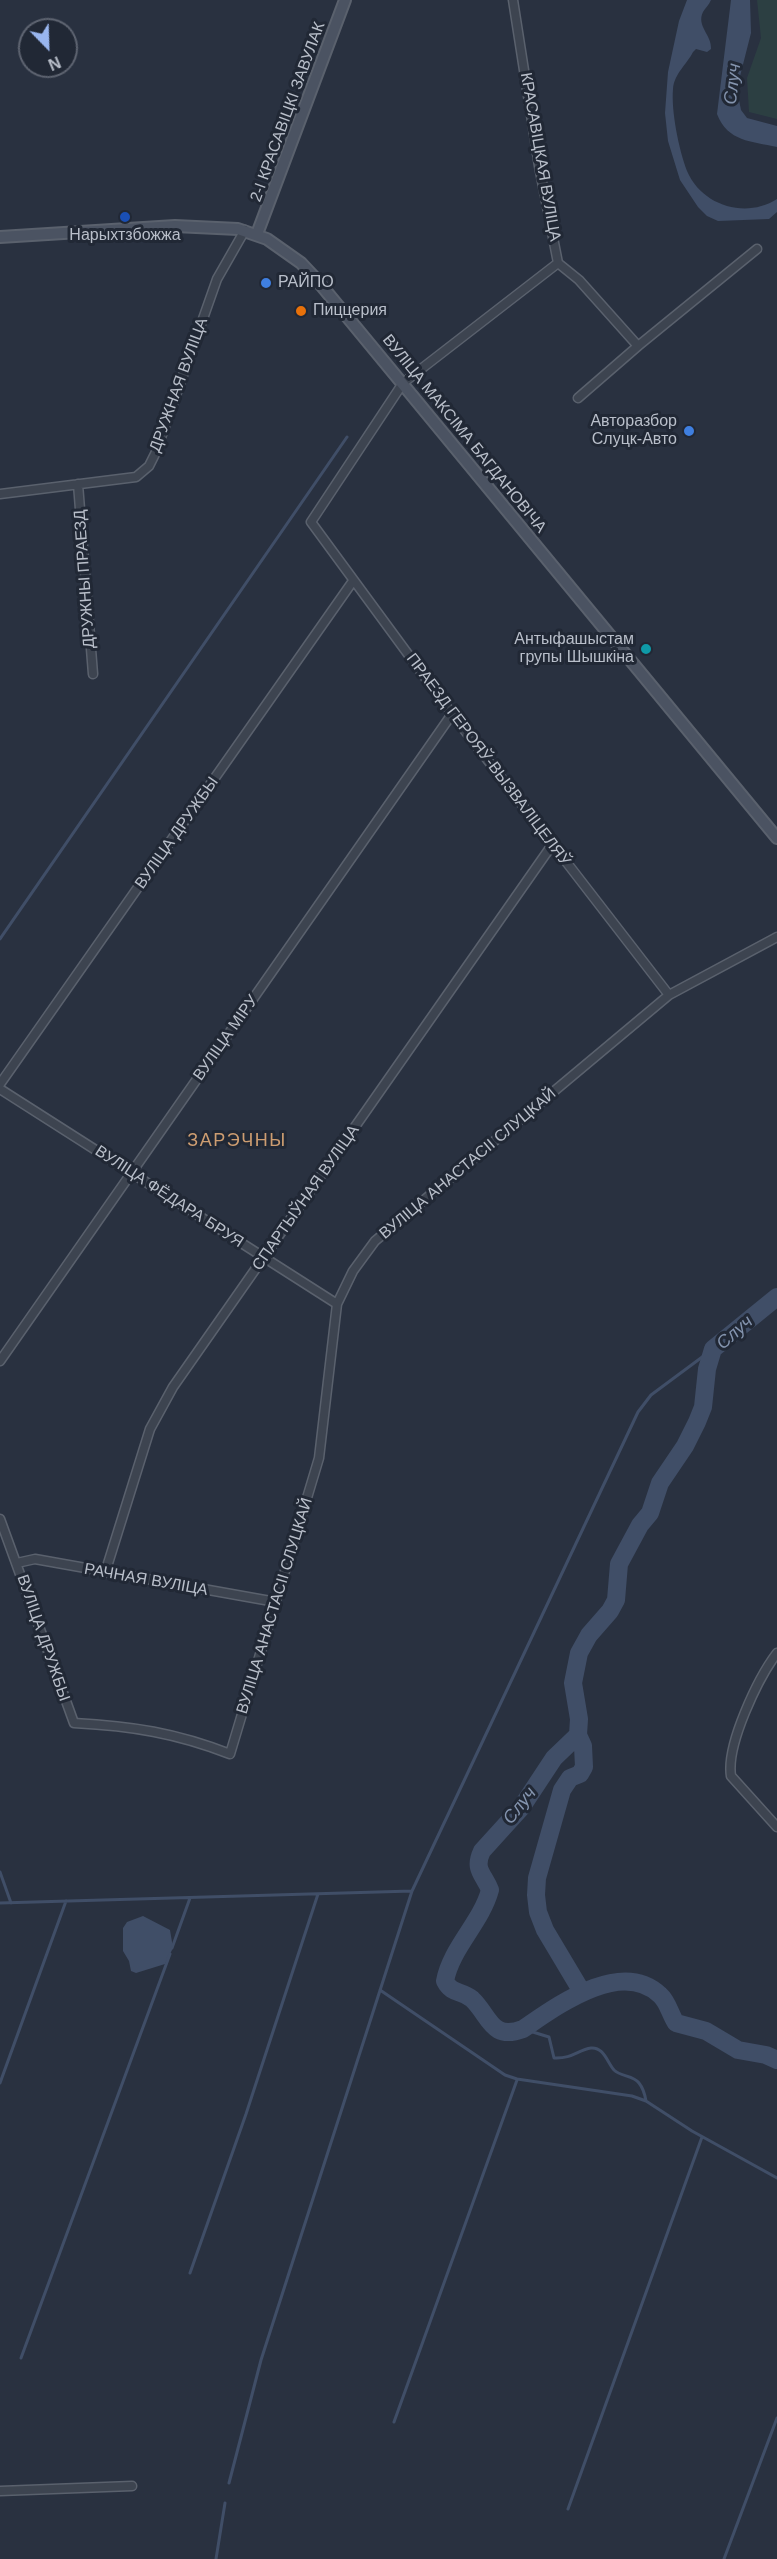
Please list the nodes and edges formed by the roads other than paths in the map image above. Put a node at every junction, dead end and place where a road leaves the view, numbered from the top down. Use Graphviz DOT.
graph roads {
  1 [pos="345,0"];
  2 [pos="513,0"];
  3 [pos="245,230"];
  4 [pos="257,234"];
  5 [pos="0,237"];
  6 [pos="757,249"];
  7 [pos="558,263"];
  8 [pos="638,346"];
  9 [pos="403,383"];
  10 [pos="578,398"];
  11 [pos="78,484"];
  12 [pos="0,494"];
  13 [pos="311,522"];
  14 [pos="353,581"];
  15 [pos="93,674"];
  16 [pos="452,714"];
  17 [pos="777,838"];
  18 [pos="552,845"];
  19 [pos="777,937"];
  20 [pos="669,995"];
  21 [pos="0,1087"];
  22 [pos="132,1173"];
  23 [pos="264,1258"];
  24 [pos="337,1304"];
  25 [pos="0,1361"];
  26 [pos="0,1519"];
  27 [pos="17,1563"];
  28 [pos="105,1573"];
  29 [pos="276,1602"];
  30 [pos="777,1653"];
  31 [pos="230,1754"];
  32 [pos="777,1827"];
  33 [pos="132,2486"];
  34 [pos="0,2491"];
  1 -- 4 [label="main road, 2-І КРАСАВІЦКІ ЗАВУЛАК"];
  2 -- 7 [label="street, КРАСАВІЦКАЯ ВУЛІЦА"];
  3 -- 4 [label="main road, ВУЛІЦА МАКСІМА БАГДАНОВІЧА"];
  3 -- 5 [label="main road, ВУЛІЦА МАКСІМА БАГДАНОВІЧА"];
  3 -- 11 [label="street, ДРУЖНАЯ ВУЛІЦА"];
  4 -- 9 [label="main road, ВУЛІЦА МАКСІМА БАГДАНОВІЧА"];
  6 -- 8 [label="street"];
  7 -- 8 [label="street"];
  7 -- 9 [label="street, КРАСАВІЦКАЯ ВУЛІЦА"];
  8 -- 10 [label="street"];
  9 -- 13 [label="street, КРАСАВІЦКАЯ ВУЛІЦА"];
  9 -- 17 [label="main road, ВУЛІЦА МАКСІМА БАГДАНОВІЧА"];
  11 -- 12 [label="street, ДРУЖНАЯ ВУЛІЦА"];
  11 -- 15 [label="street, ДРУЖНЫ ПРАЕЗД"];
  13 -- 14 [label="street, ПРАЕЗД ГЕРОЯЎ-ВЫЗВАЛІЦЕЛЯЎ"];
  14 -- 16 [label="street, ПРАЕЗД ГЕРОЯЎ-ВЫЗВАЛІЦЕЛЯЎ"];
  14 -- 21 [label="street, ВУЛІЦА ДРУЖБЫ"];
  16 -- 18 [label="street, ПРАЕЗД ГЕРОЯЎ-ВЫЗВАЛІЦЕЛЯЎ"];
  16 -- 22 [label="street, ВУЛІЦА МІРУ"];
  18 -- 20 [label="street, ПРАЕЗД ГЕРОЯЎ-ВЫЗВАЛІЦЕЛЯЎ"];
  18 -- 23 [label="street, СПАРТЫЎНАЯ ВУЛІЦА"];
  19 -- 20 [label="street, ВУЛІЦА АНАСТАСІІ СЛУЦКАЙ"];
  20 -- 24 [label="street, ВУЛІЦА АНАСТАСІІ СЛУЦКАЙ"];
  21 -- 22 [label="street, ВУЛІЦА ФЁДАРА БРУЯ"];
  22 -- 23 [label="street, ВУЛІЦА ФЁДАРА БРУЯ"];
  22 -- 25 [label="street, ВУЛІЦА МІРУ"];
  23 -- 24 [label="street, ВУЛІЦА ФЁДАРА БРУЯ"];
  23 -- 28 [label="street, СПАРТЫЎНАЯ ВУЛІЦА"];
  24 -- 29 [label="street, ВУЛІЦА АНАСТАСІІ СЛУЦКАЙ"];
  26 -- 27 [label="street, ВУЛІЦА ДРУЖБЫ"];
  27 -- 28 [label="street, РАЧНАЯ ВУЛІЦА"];
  27 -- 31 [label="street, ВУЛІЦА ДРУЖБЫ"];
  28 -- 29 [label="street, РАЧНАЯ ВУЛІЦА"];
  29 -- 31 [label="street, ВУЛІЦА АНАСТАСІІ СЛУЦКАЙ"];
  30 -- 32 [label="street"];
  33 -- 34 [label="street"];
}
